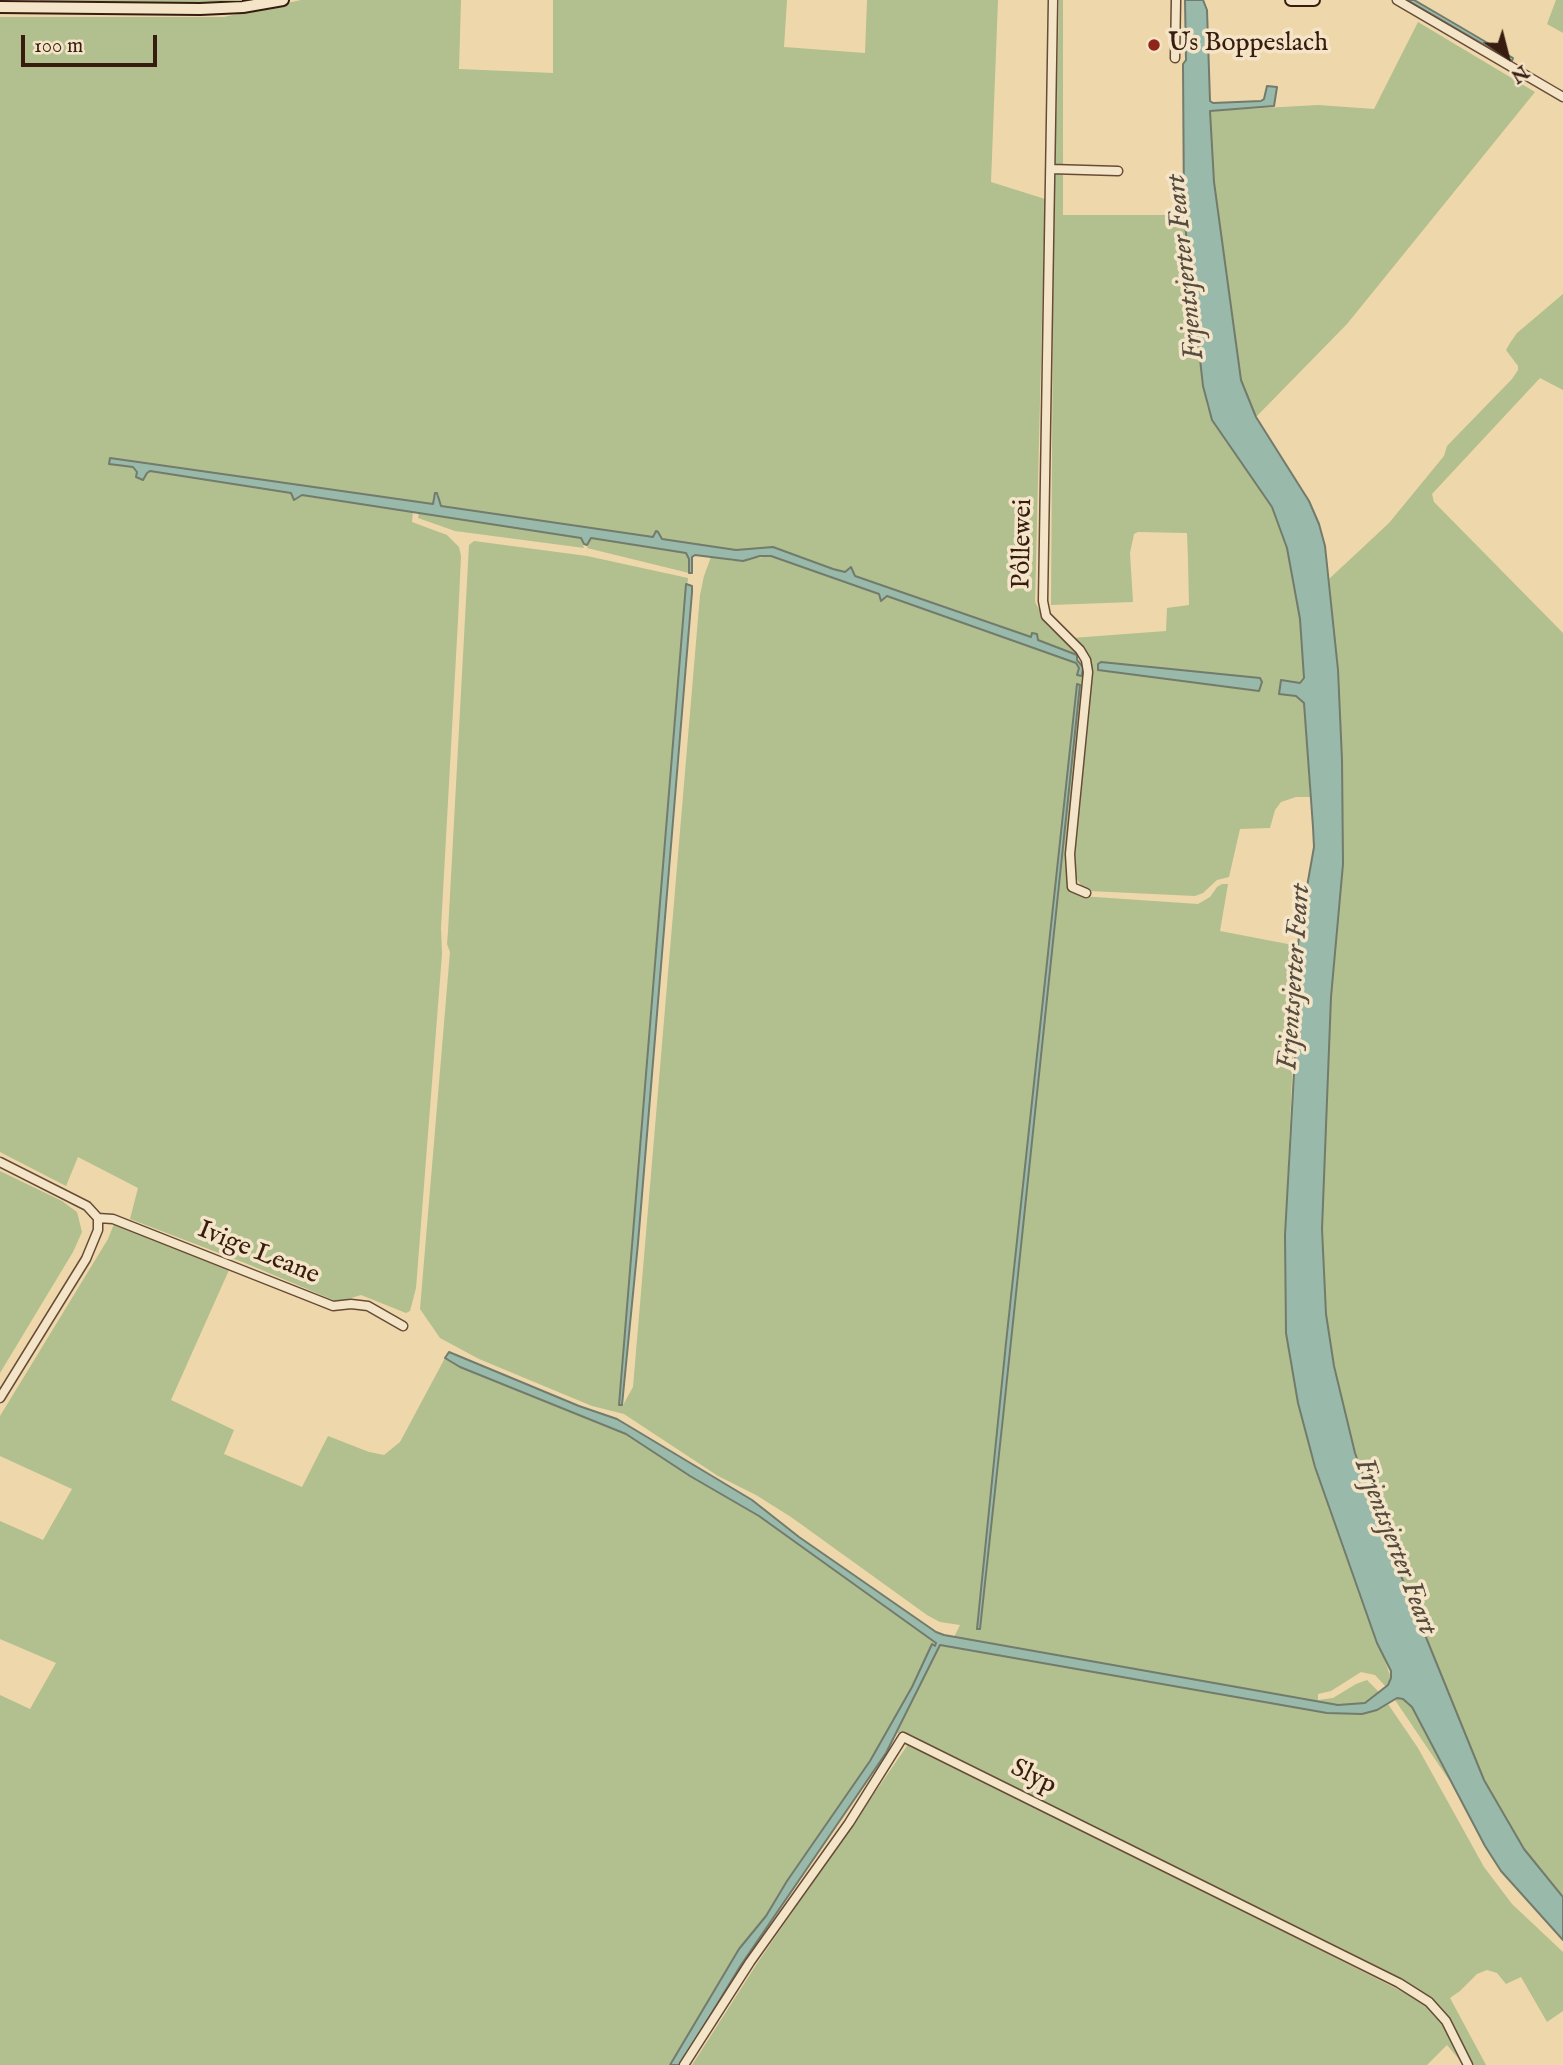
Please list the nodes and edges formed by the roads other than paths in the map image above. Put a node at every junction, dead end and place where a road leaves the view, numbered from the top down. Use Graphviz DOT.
graph roads {
  1 [pos="283,0"];
  2 [pos="1053,0"];
  3 [pos="1176,0"];
  4 [pos="1291,0"];
  5 [pos="1314,0"];
  6 [pos="1397,0"];
  7 [pos="0,7"];
  8 [pos="1175,58"];
  9 [pos="1563,97"];
  10 [pos="1051,169"];
  11 [pos="1118,171"];
  12 [pos="1086,893"];
  13 [pos="0,1162"];
  14 [pos="97,1218"];
  15 [pos="402,1326"];
  16 [pos="0,1398"];
  17 [pos="684,2065"];
  18 [pos="1468,2065"];
  1 -- 7 [label="street"];
  2 -- 10 [label="street, Pôllewei"];
  3 -- 8 [label="street"];
  4 -- 5 [label="street"];
  6 -- 9 [label="street"];
  10 -- 11 [label="street"];
  10 -- 12 [label="street, Pôllewei"];
  13 -- 14 [label="street, Ivige Leane"];
  14 -- 15 [label="street, Ivige Leane"];
  14 -- 16 [label="street"];
  17 -- 18 [label="street, Slyp"];
}
